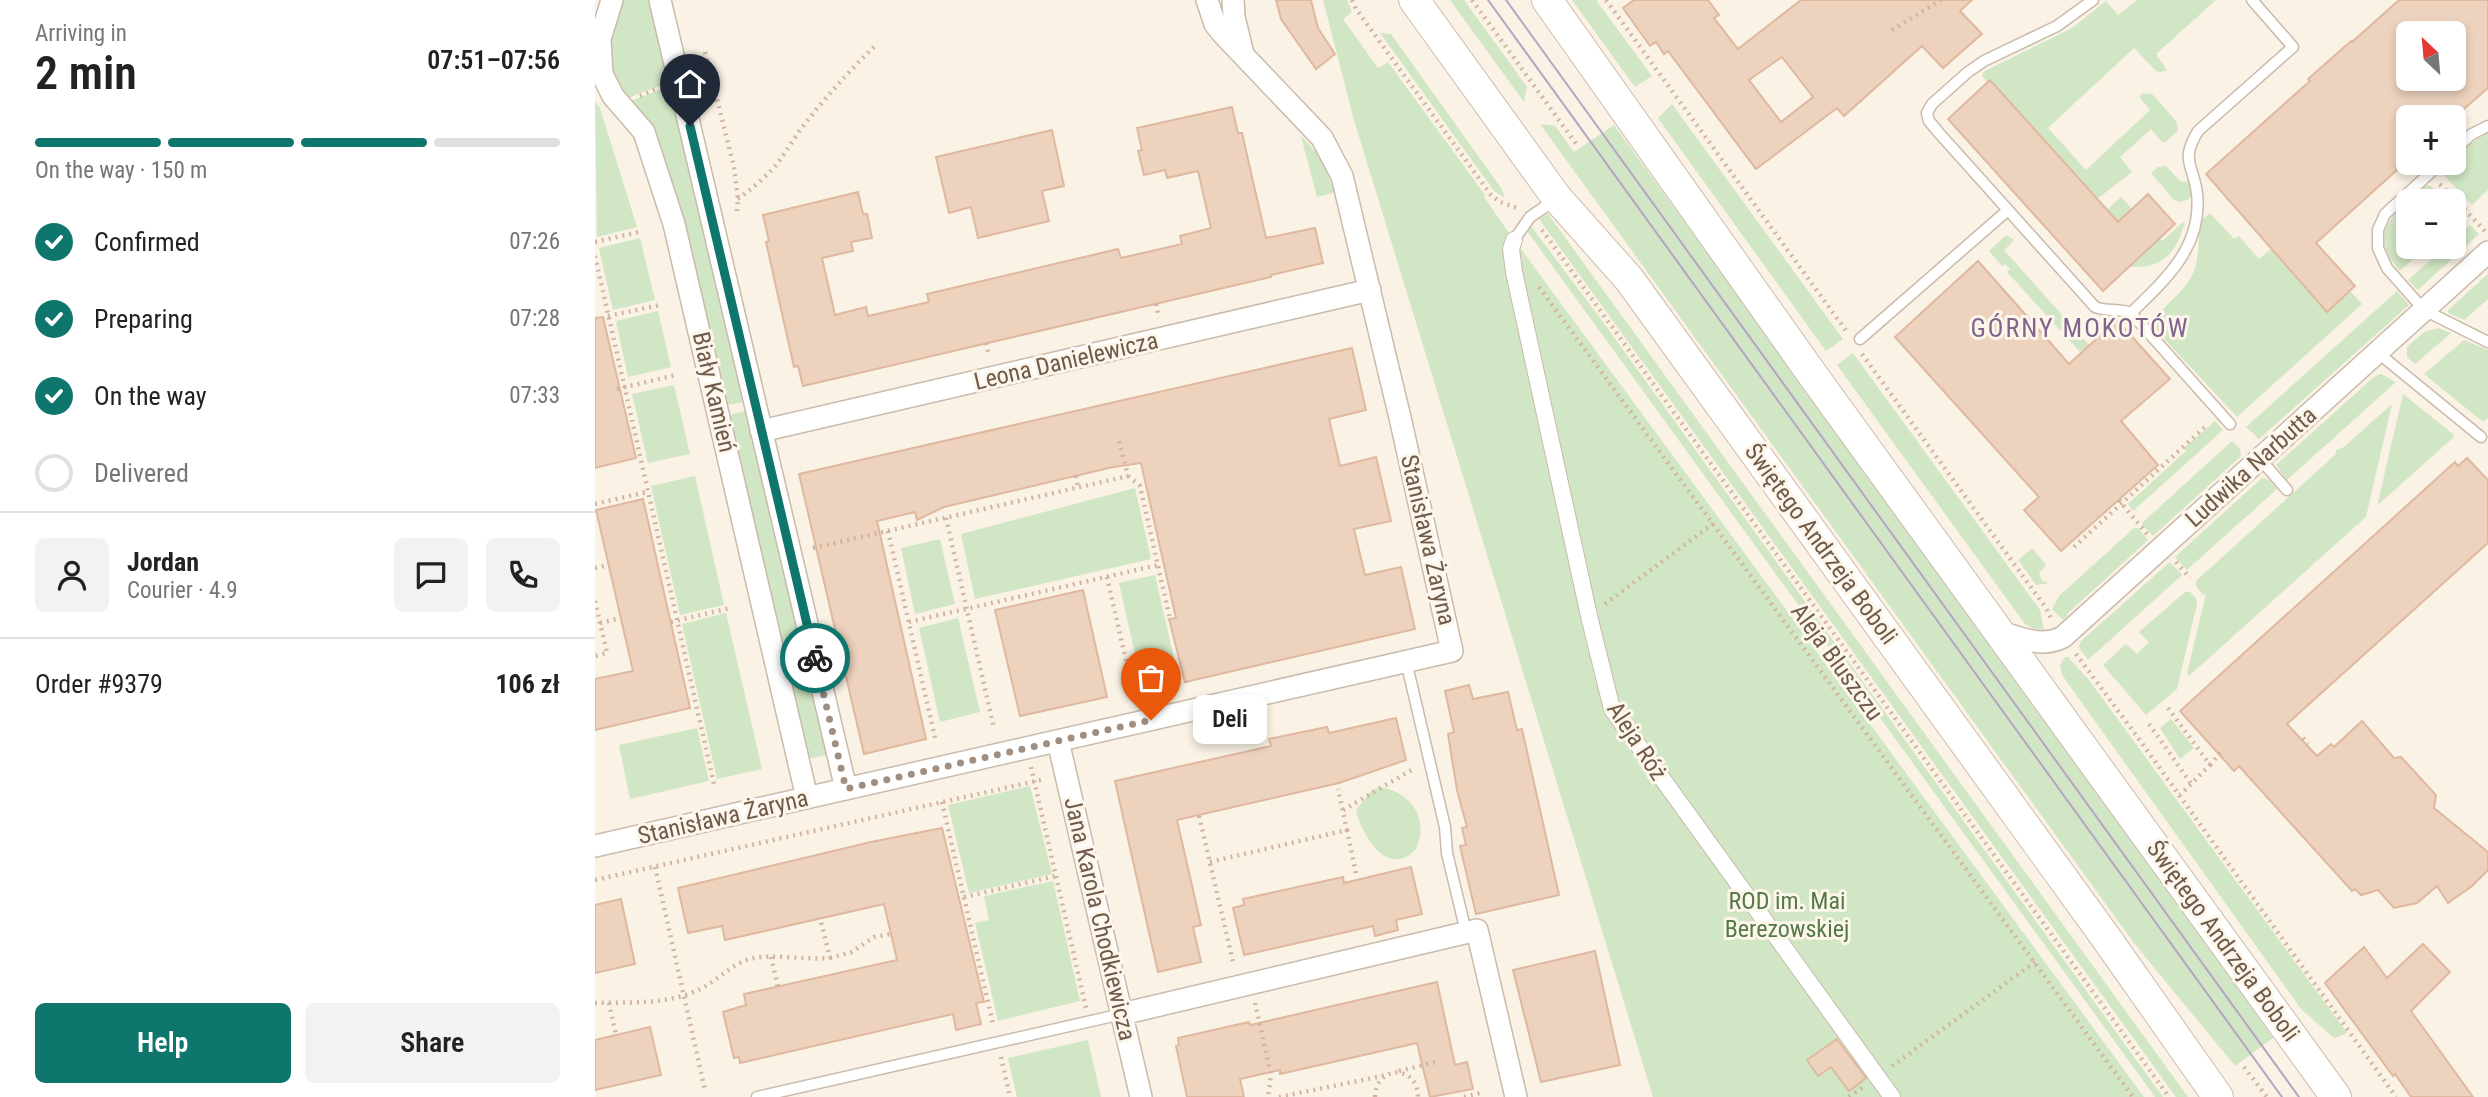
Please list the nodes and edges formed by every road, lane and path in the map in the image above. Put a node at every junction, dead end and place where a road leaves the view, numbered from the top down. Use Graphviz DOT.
graph roads {
  1 [pos="612,0"];
  2 [pos="660,0"];
  3 [pos="1207,0"];
  4 [pos="1233,0"];
  5 [pos="1352,0"];
  6 [pos="1414,0"];
  7 [pos="1472,0"];
  8 [pos="1547,0"];
  9 [pos="1606,0"];
  10 [pos="1941,0"];
  11 [pos="2093,0"];
  12 [pos="2252,0"];
  13 [pos="1892,30"];
  14 [pos="877,44"];
  15 [pos="705,52"];
  16 [pos="1244,56"];
  17 [pos="679,80"];
  18 [pos="619,104"];
  19 [pos="2488,126"];
  20 [pos="2466,139"];
  21 [pos="1577,145"];
  22 [pos="2428,175"];
  23 [pos="2432,175"];
  24 [pos="1557,198"];
  25 [pos="739,199"];
  26 [pos="1521,210"];
  27 [pos="2008,210"];
  28 [pos="737,212"];
  29 [pos="1535,222"];
  30 [pos="643,231"];
  31 [pos="2488,234"];
  32 [pos="1514,240"];
  33 [pos="595,242"];
  34 [pos="2488,252"];
  35 [pos="595,256"];
  36 [pos="1536,282"];
  37 [pos="1370,290"];
  38 [pos="1156,304"];
  39 [pos="660,305"];
  40 [pos="2424,310"];
  41 [pos="2131,313"];
  42 [pos="608,317"];
  43 [pos="1160,322"];
  44 [pos="1860,339"];
  45 [pos="2488,342"];
  46 [pos="986,343"];
  47 [pos="2377,352"];
  48 [pos="990,361"];
  49 [pos="676,375"];
  50 [pos="624,387"];
  51 [pos="617,389"];
  52 [pos="2211,421"];
  53 [pos="2230,424"];
  54 [pos="761,431"];
  55 [pos="2481,437"];
  56 [pos="1119,441"];
  57 [pos="2260,459"];
  58 [pos="1076,476"];
  59 [pos="1128,476"];
  60 [pos="1078,488"];
  61 [pos="2287,490"];
  62 [pos="647,492"];
  63 [pos="2120,501"];
  64 [pos="595,504"];
  65 [pos="946,518"];
  66 [pos="2134,520"];
  67 [pos="1714,523"];
  68 [pos="888,531"];
  69 [pos="2074,547"];
  70 [pos="811,548"];
  71 [pos="609,565"];
  72 [pos="1158,565"];
  73 [pos="595,568"];
  74 [pos="1107,577"];
  75 [pos="595,601"];
  76 [pos="730,608"];
  77 [pos="967,609"];
  78 [pos="1589,616"];
  79 [pos="621,618"];
  80 [pos="1170,619"];
  81 [pos="674,621"];
  82 [pos="909,622"];
  83 [pos="600,623"];
  84 [pos="2055,627"];
  85 [pos="2000,632"];
  86 [pos="2071,648"];
  87 [pos="595,656"];
  88 [pos="1406,662"];
  89 [pos="817,664"];
  90 [pos="778,673"];
  91 [pos="1134,696"];
  92 [pos="2168,708"];
  93 [pos="2149,724"];
  94 [pos="994,728"];
  95 [pos="2302,738"];
  96 [pos="1058,741"];
  97 [pos="936,742"];
  98 [pos="2308,744"];
  99 [pos="1027,748"];
  100 [pos="2221,752"];
  101 [pos="2210,765"];
  102 [pos="1412,770"];
  103 [pos="1046,779"];
  104 [pos="1034,782"];
  105 [pos="714,784"];
  106 [pos="2192,785"];
  107 [pos="846,789"];
  108 [pos="1338,789"];
  109 [pos="2180,795"];
  110 [pos="807,798"];
  111 [pos="942,802"];
  112 [pos="1343,810"];
  113 [pos="1199,816"];
  114 [pos="1347,830"];
  115 [pos="595,846"];
  116 [pos="1210,862"];
  117 [pos="655,867"];
  118 [pos="1356,873"];
  119 [pos="1056,876"];
  120 [pos="595,880"];
  121 [pos="964,897"];
  122 [pos="820,918"];
  123 [pos="1466,932"];
  124 [pos="891,934"];
  125 [pos="771,957"];
  126 [pos="830,958"];
  127 [pos="2035,962"];
  128 [pos="1235,972"];
  129 [pos="778,987"];
  130 [pos="683,997"];
  131 [pos="1254,999"];
  132 [pos="595,1003"];
  133 [pos="609,1003"];
  134 [pos="1086,1009"];
  135 [pos="1122,1014"];
  136 [pos="993,1024"];
  137 [pos="616,1035"];
  138 [pos="1001,1056"];
  139 [pos="1436,1062"];
  140 [pos="2245,1067"];
  141 [pos="1395,1072"];
  142 [pos="1387,1075"];
  143 [pos="1877,1076"];
  144 [pos="705,1090"];
  145 [pos="1480,1093"];
  146 [pos="757,1097"];
  147 [pos="1010,1097"];
  148 [pos="1141,1097"];
  149 [pos="1268,1097"];
  150 [pos="1279,1097"];
  151 [pos="1375,1097"];
  152 [pos="1418,1097"];
  153 [pos="1464,1097"];
  154 [pos="1516,1097"];
  155 [pos="1849,1097"];
  156 [pos="1892,1097"];
  157 [pos="2133,1097"];
  158 [pos="2169,1097"];
  159 [pos="2218,1097"];
  160 [pos="2267,1097"];
  161 [pos="2336,1097"];
  162 [pos="2396,1097"];
  1 -- 18 [label="street, Biały Kamień"];
  2 -- 17 [label="street, Biały Kamień"];
  3 -- 16 [label="street, Stanisława Żaryna"];
  4 -- 16 [label="street, Stanisława Żaryna"];
  5 -- 26 [label="path"];
  6 -- 24 [label="main road, Świętego Andrzeja Boboli"];
  7 -- 21 [label="path"];
  8 -- 85 [label="main road, Świętego Andrzeja Boboli"];
  9 -- 84 [label="path"];
  10 -- 13 [label="path"];
  11 -- 27 [label="lane"];
  12 -- 41 [label="lane"];
  14 -- 25 [label="path"];
  15 -- 25 [label="path"];
  16 -- 37 [label="street, Stanisława Żaryna"];
  17 -- 18 [label="path"];
  17 -- 54 [label="street, Biały Kamień"];
  18 -- 90 [label="street, Biały Kamień"];
  19 -- 20 [label="lane"];
  22 -- 40 [label="lane"];
  23 -- 31 [label="path"];
  24 -- 32 [label="lane"];
  24 -- 159 [label="main road, Świętego Andrzeja Boboli"];
  25 -- 28 [label="path"];
  27 -- 41 [label="lane"];
  27 -- 44 [label="lane"];
  29 -- 158 [label="path"];
  30 -- 33 [label="path"];
  32 -- 78 [label="street, Aleja Róż"];
  34 -- 40 [label="street, Ludwika Narbutta"];
  35 -- 42 [label="path"];
  36 -- 67 [label="path, Aleja Bluszczu"];
  37 -- 54 [label="street, Leona Danielewicza"];
  37 -- 88 [label="street, Stanisława Żaryna"];
  38 -- 43 [label="path"];
  39 -- 42 [label="path"];
  40 -- 45 [label="lane"];
  40 -- 47 [label="street, Ludwika Narbutta"];
  41 -- 53 [label="lane"];
  42 -- 50 [label="path"];
  46 -- 48 [label="path"];
  47 -- 55 [label="lane"];
  47 -- 57 [label="street, Ludwika Narbutta"];
  49 -- 50 [label="path"];
  50 -- 51 [label="path"];
  50 -- 62 [label="path"];
  52 -- 63 [label="path"];
  54 -- 89 [label="street, Biały Kamień"];
  56 -- 59 [label="path"];
  57 -- 61 [label="lane"];
  57 -- 85 [label="street, Ludwika Narbutta"];
  58 -- 60 [label="path"];
  59 -- 60 [label="path"];
  59 -- 72 [label="path"];
  60 -- 65 [label="path"];
  62 -- 64 [label="path"];
  62 -- 81 [label="path"];
  63 -- 66 [label="path"];
  63 -- 69 [label="path"];
  65 -- 68 [label="path"];
  65 -- 77 [label="path"];
  67 -- 78 [label="path"];
  67 -- 127 [label="path, Aleja Bluszczu"];
  68 -- 70 [label="path"];
  68 -- 82 [label="path"];
  71 -- 73 [label="path"];
  72 -- 74 [label="path"];
  72 -- 80 [label="path"];
  74 -- 77 [label="path"];
  74 -- 91 [label="path"];
  75 -- 83 [label="path"];
  76 -- 81 [label="path"];
  77 -- 82 [label="path"];
  77 -- 94 [label="path"];
  78 -- 143 [label="street, Aleja Róż"];
  79 -- 83 [label="path"];
  81 -- 105 [label="path"];
  82 -- 97 [label="path"];
  83 -- 87 [label="path"];
  85 -- 161 [label="main road, Świętego Andrzeja Boboli"];
  86 -- 109 [label="path"];
  88 -- 96 [label="street, Stanisława Żaryna"];
  88 -- 123 [label="lane"];
  89 -- 90 [label="lane"];
  89 -- 107 [label="street, Biały Kamień"];
  90 -- 110 [label="street, Biały Kamień"];
  92 -- 101 [label="path"];
  93 -- 106 [label="path"];
  95 -- 98 [label="path"];
  96 -- 99 [label="street, Stanisława Żaryna"];
  96 -- 135 [label="street, Jana Karola Chodkiewicza"];
  99 -- 104 [label="path"];
  99 -- 107 [label="street, Stanisława Żaryna"];
  100 -- 101 [label="path"];
  101 -- 106 [label="path"];
  102 -- 112 [label="path"];
  103 -- 104 [label="path"];
  104 -- 111 [label="path"];
  104 -- 119 [label="path"];
  106 -- 109 [label="path"];
  107 -- 110 [label="street, Stanisława Żaryna"];
  108 -- 112 [label="path"];
  109 -- 162 [label="path"];
  110 -- 115 [label="street, Stanisława Żaryna"];
  111 -- 117 [label="path"];
  111 -- 121 [label="path"];
  112 -- 114 [label="path"];
  113 -- 116 [label="path"];
  114 -- 116 [label="path"];
  114 -- 118 [label="path"];
  116 -- 128 [label="path"];
  117 -- 120 [label="path"];
  117 -- 130 [label="path"];
  119 -- 121 [label="path"];
  119 -- 134 [label="path"];
  121 -- 136 [label="path"];
  122 -- 126 [label="path"];
  123 -- 135 [label="street"];
  123 -- 154 [label="street"];
  124 -- 126 [label="path"];
  125 -- 126 [label="path"];
  125 -- 129 [label="path"];
  125 -- 130 [label="path"];
  127 -- 143 [label="path"];
  127 -- 157 [label="path, Aleja Bluszczu"];
  130 -- 133 [label="path"];
  130 -- 144 [label="path"];
  131 -- 149 [label="path"];
  132 -- 133 [label="path"];
  133 -- 137 [label="path"];
  135 -- 146 [label="lane"];
  135 -- 148 [label="street, Jana Karola Chodkiewicza"];
  138 -- 147 [label="path"];
  139 -- 141 [label="path"];
  140 -- 160 [label="path"];
  141 -- 142 [label="path"];
  141 -- 152 [label="path"];
  142 -- 150 [label="path"];
  142 -- 151 [label="path"];
  143 -- 155 [label="path"];
  143 -- 156 [label="street, Aleja Róż"];
  145 -- 153 [label="path"];
}
